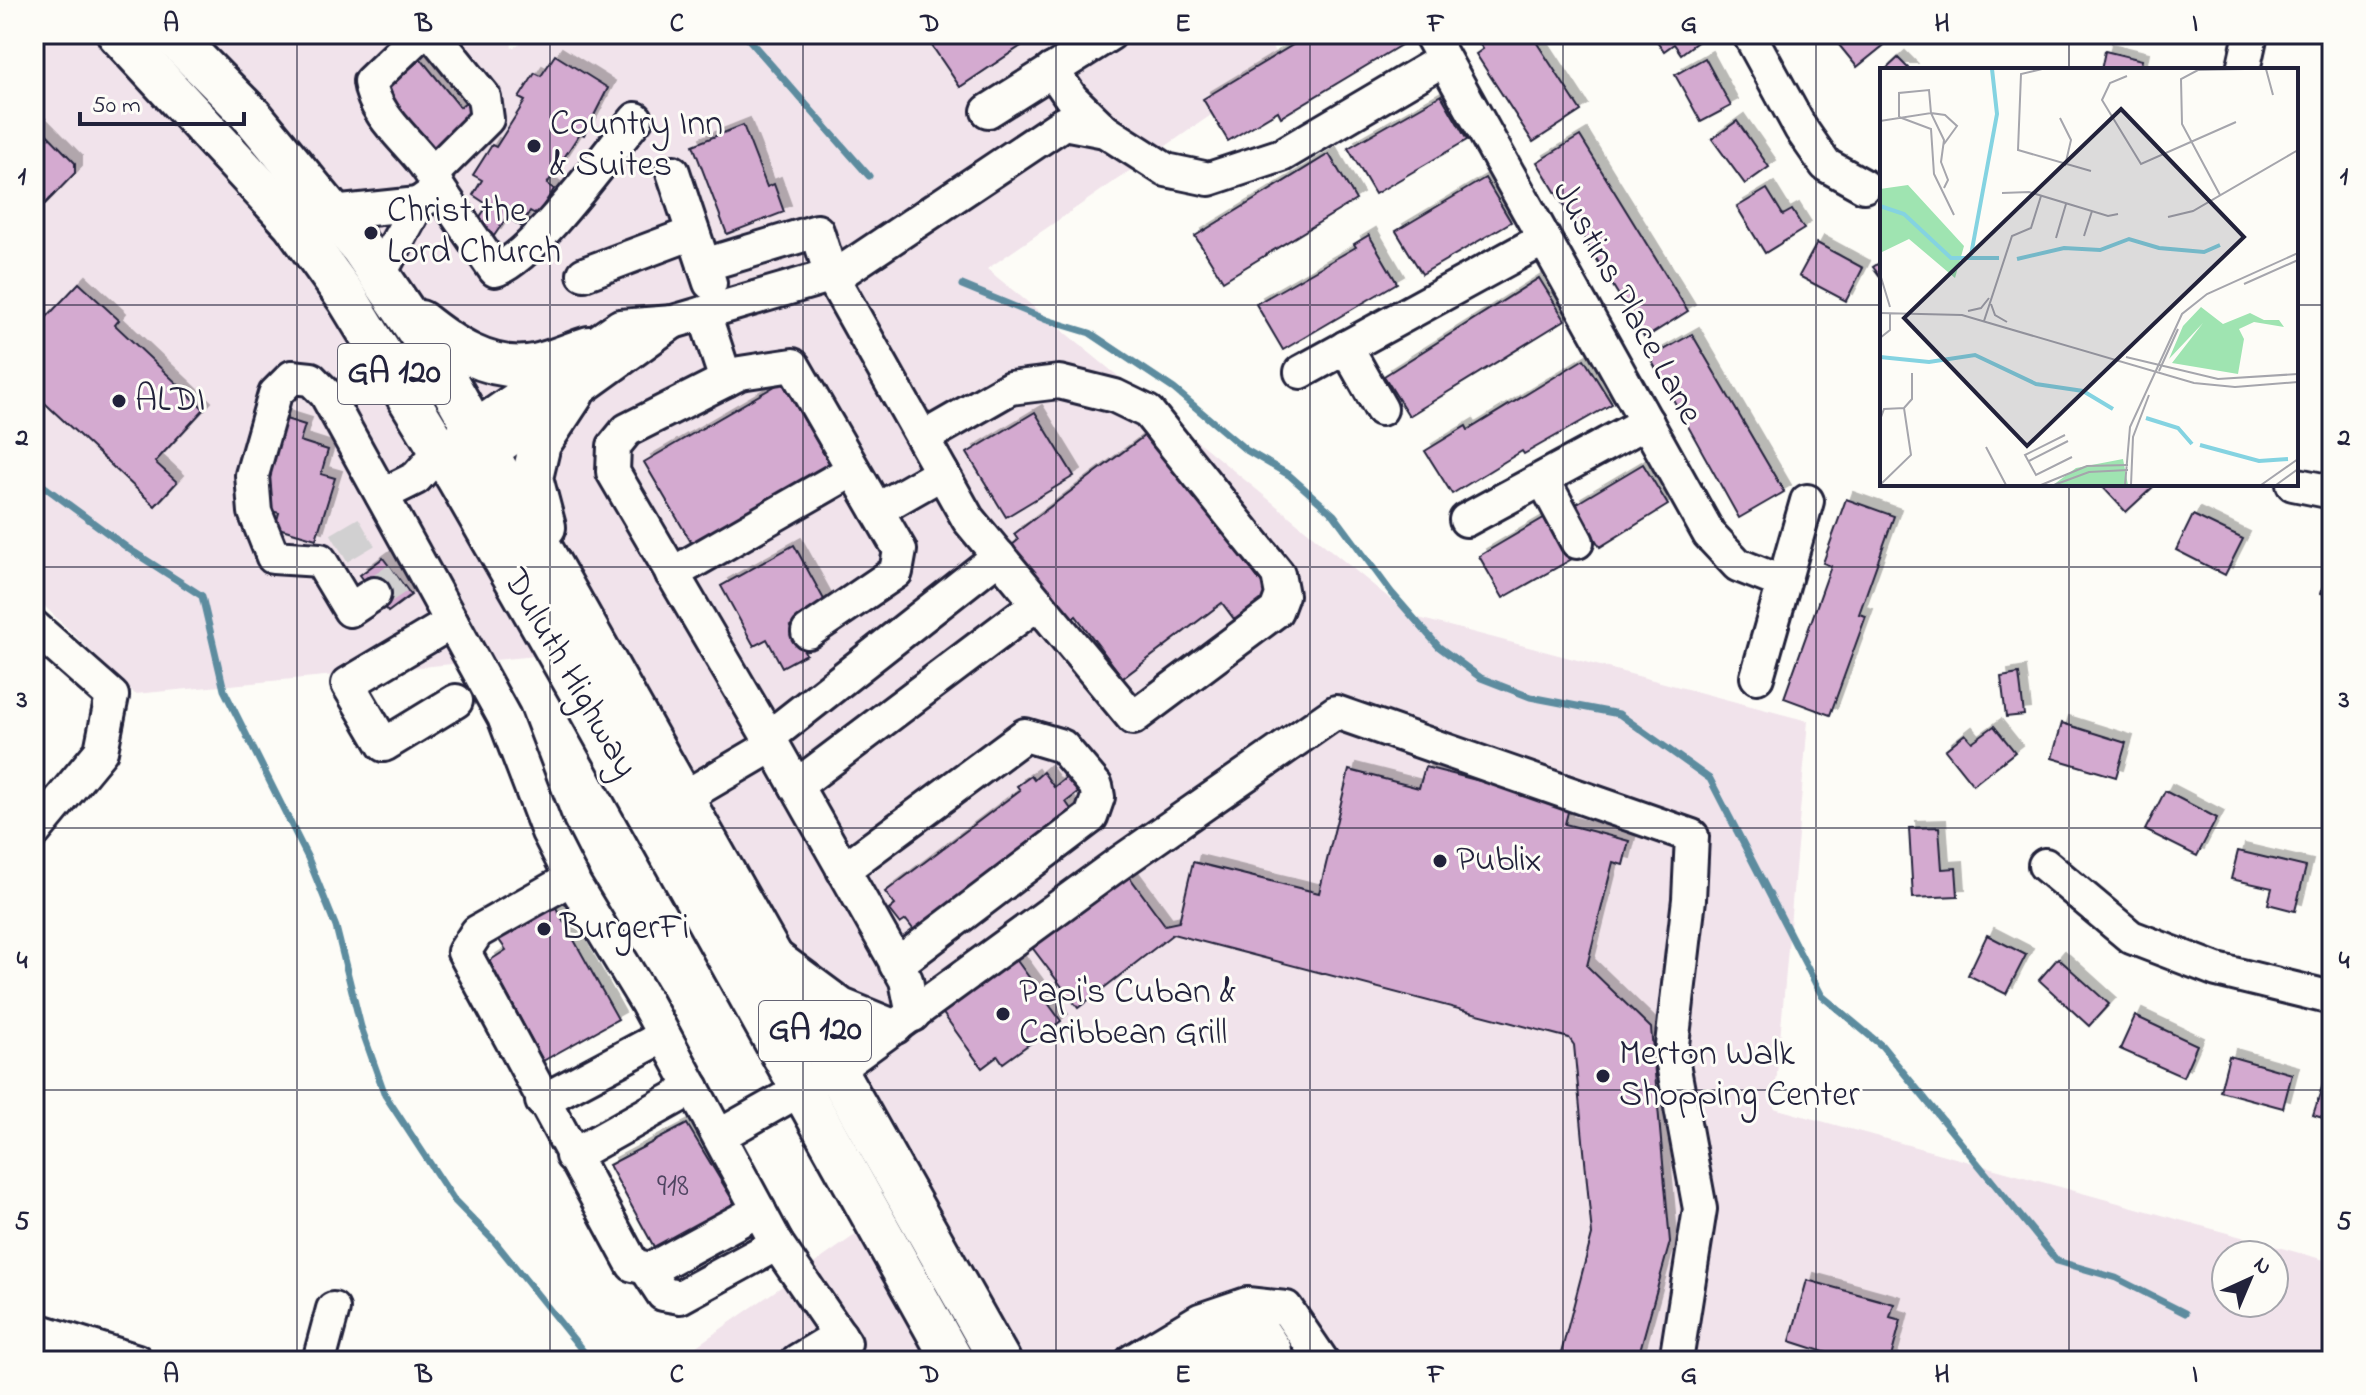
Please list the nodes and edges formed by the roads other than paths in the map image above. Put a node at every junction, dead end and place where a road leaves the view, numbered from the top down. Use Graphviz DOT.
graph roads {
  1 [pos="118,34"];
  2 [pos="171,34"];
  3 [pos="420,34"];
  4 [pos="433,34"];
  5 [pos="1110,34"];
  6 [pos="1749,34"];
  7 [pos="2251,34"];
  8 [pos="1437,47"];
  9 [pos="2243,68"];
  10 [pos="1052,70"];
  11 [pos="988,111"];
  12 [pos="636,119"];
  13 [pos="1105,131"];
  14 [pos="673,172"];
  15 [pos="1864,186"];
  16 [pos="430,189"];
  17 [pos="332,213"];
  18 [pos="693,233"];
  19 [pos="1544,239"];
  20 [pos="704,265"];
  21 [pos="584,274"];
  22 [pos="831,275"];
  23 [pos="390,291"];
  24 [pos="711,311"];
  25 [pos="673,322"];
  26 [pos="589,347"];
  27 [pos="1346,347"];
  28 [pos="1301,372"];
  29 [pos="726,380"];
  30 [pos="573,394"];
  31 [pos="1381,409"];
  32 [pos="1647,422"];
  33 [pos="923,438"];
  34 [pos="481,441"];
  35 [pos="437,469"];
  36 [pos="853,470"];
  37 [pos="942,473"];
  38 [pos="1543,479"];
  39 [pos="2298,485"];
  40 [pos="2332,492"];
  41 [pos="1807,501"];
  42 [pos="877,510"];
  43 [pos="381,514"];
  44 [pos="1466,520"];
  45 [pos="1577,542"];
  46 [pos="999,556"];
  47 [pos="672,574"];
  48 [pos="397,579"];
  49 [pos="560,581"];
  50 [pos="1781,582"];
  51 [pos="1038,603"];
  52 [pos="452,622"];
  53 [pos="34,627"];
  54 [pos="808,632"];
  55 [pos="1757,677"];
  56 [pos="456,701"];
  57 [pos="771,741"];
  58 [pos="796,786"];
  59 [pos="683,798"];
  60 [pos="34,832"];
  61 [pos="2045,865"];
  62 [pos="843,870"];
  63 [pos="572,878"];
  64 [pos="770,951"];
  65 [pos="896,965"];
  66 [pos="2332,998"];
  67 [pos="904,1021"];
  68 [pos="664,1036"];
  69 [pos="819,1078"];
  70 [pos="693,1088"];
  71 [pos="542,1101"];
  72 [pos="719,1136"];
  73 [pos="572,1156"];
  74 [pos="759,1210"];
  75 [pos="777,1244"];
  76 [pos="646,1268"];
  77 [pos="333,1309"];
  78 [pos="34,1329"];
  79 [pos="1272,1352"];
  80 [pos="137,1361"];
  81 [pos="319,1361"];
  82 [pos="797,1361"];
  83 [pos="953,1361"];
  84 [pos="1000,1361"];
  85 [pos="1132,1361"];
  86 [pos="1181,1361"];
  87 [pos="1209,1361"];
  88 [pos="1234,1361"];
  89 [pos="1322,1361"];
  90 [pos="1676,1361"];
  1 -- 35 [label="main road, Duluth Highway / GA 120"];
  2 -- 17 [label="main road, Duluth Highway / GA 120"];
  3 -- 16 [label="street"];
  4 -- 16 [label="street"];
  5 -- 10 [label="street"];
  6 -- 15 [label="street"];
  7 -- 9 [label="street"];
  8 -- 13 [label="street"];
  8 -- 19 [label="street, Justins Place Lane"];
  10 -- 11 [label="street"];
  10 -- 13 [label="street"];
  12 -- 16 [label="street"];
  13 -- 22 [label="street"];
  14 -- 18 [label="street"];
  16 -- 17 [label="street"];
  16 -- 23 [label="street"];
  17 -- 23 [label="main road, Duluth Highway / GA 120"];
  18 -- 20 [label="street"];
  18 -- 21 [label="street"];
  19 -- 27 [label="street"];
  19 -- 32 [label="street, Justins Place Lane"];
  20 -- 22 [label="street"];
  20 -- 24 [label="street"];
  22 -- 24 [label="street"];
  22 -- 33 [label="street"];
  23 -- 26 [label="main road"];
  23 -- 34 [label="main road, Duluth Highway / GA 120"];
  24 -- 25 [label="street"];
  24 -- 29 [label="street"];
  25 -- 26 [label="street"];
  25 -- 30 [label="street"];
  26 -- 34 [label="street"];
  27 -- 28 [label="street"];
  27 -- 31 [label="street"];
  29 -- 36 [label="street"];
  29 -- 47 [label="street"];
  30 -- 34 [label="street"];
  30 -- 49 [label="main road"];
  32 -- 38 [label="street"];
  32 -- 50 [label="street, Justins Place Lane"];
  33 -- 37 [label="street"];
  33 -- 51 [label="street"];
  34 -- 35 [label="street"];
  34 -- 49 [label="main road, Duluth Highway / GA 120"];
  35 -- 43 [label="street"];
  35 -- 69 [label="main road, Duluth Highway / GA 120"];
  36 -- 42 [label="street"];
  36 -- 47 [label="street"];
  37 -- 42 [label="street"];
  37 -- 46 [label="street"];
  38 -- 44 [label="street"];
  38 -- 45 [label="street"];
  39 -- 40 [label="street"];
  41 -- 50 [label="street"];
  42 -- 54 [label="street"];
  43 -- 48 [label="street"];
  43 -- 48 [label="street"];
  46 -- 51 [label="street"];
  46 -- 57 [label="street"];
  47 -- 57 [label="street"];
  48 -- 52 [label="street"];
  49 -- 59 [label="main road, Duluth Highway / GA 120"];
  50 -- 55 [label="street"];
  51 -- 58 [label="street"];
  52 -- 56 [label="street"];
  52 -- 63 [label="street"];
  53 -- 60 [label="street"];
  57 -- 58 [label="street"];
  57 -- 59 [label="street"];
  58 -- 62 [label="street"];
  59 -- 64 [label="main road, Duluth Highway / GA 120"];
  61 -- 66 [label="street"];
  62 -- 65 [label="street"];
  62 -- 65 [label="street"];
  63 -- 68 [label="street"];
  63 -- 71 [label="street"];
  64 -- 67 [label="street"];
  64 -- 69 [label="main road, Duluth Highway / GA 120"];
  65 -- 67 [label="street"];
  67 -- 69 [label="street"];
  67 -- 90 [label="street"];
  68 -- 70 [label="street"];
  68 -- 71 [label="street"];
  69 -- 72 [label="street"];
  69 -- 83 [label="main road, Duluth Highway / GA 120"];
  69 -- 84 [label="main road, Duluth Highway / GA 120"];
  70 -- 72 [label="street"];
  70 -- 73 [label="street"];
  71 -- 73 [label="street"];
  72 -- 74 [label="street"];
  73 -- 76 [label="street"];
  74 -- 75 [label="street"];
  74 -- 76 [label="street"];
  75 -- 76 [label="street"];
  75 -- 82 [label="street"];
  77 -- 81 [label="street"];
  78 -- 80 [label="street"];
  79 -- 86 [label="street"];
  79 -- 87 [label="street"];
  79 -- 88 [label="street"];
  85 -- 89 [label="street"];
}
